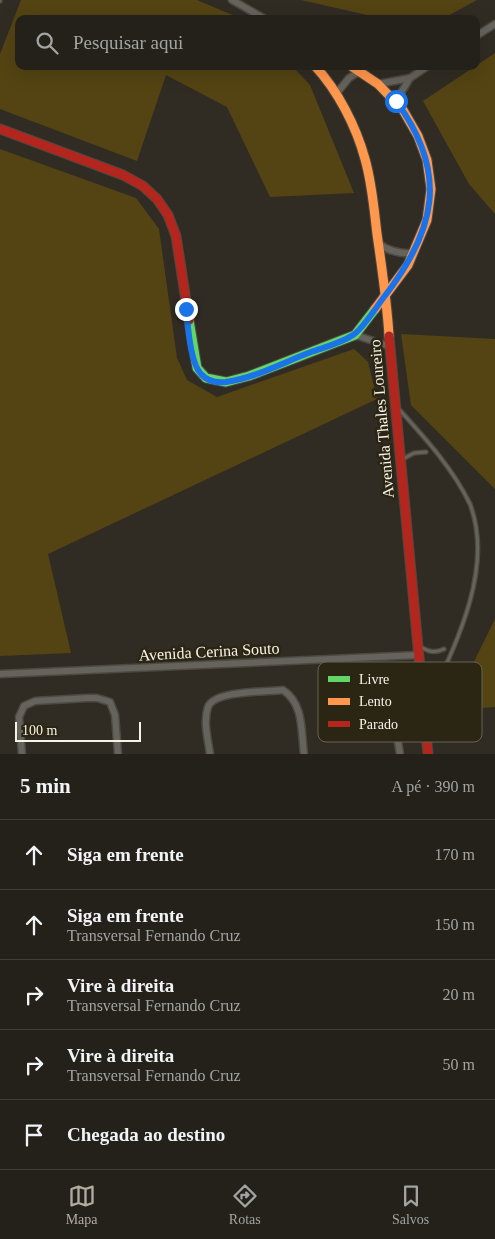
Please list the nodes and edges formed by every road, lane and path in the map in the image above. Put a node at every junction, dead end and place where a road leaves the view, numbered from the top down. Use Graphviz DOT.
graph roads {
  1 [pos="232,0"];
  2 [pos="258,15"];
  3 [pos="495,24"];
  4 [pos="480,34"];
  5 [pos="319,70"];
  6 [pos="422,70"];
  7 [pos="360,71"];
  8 [pos="410,78"];
  9 [pos="378,84"];
  10 [pos="336,94"];
  11 [pos="396,101"];
  12 [pos="0,129"];
  13 [pos="379,244"];
  14 [pos="409,253"];
  15 [pos="386,294"];
  16 [pos="354,335"];
  17 [pos="389,346"];
  18 [pos="394,402"];
  19 [pos="426,452"];
  20 [pos="400,461"];
  21 [pos="444,649"];
  22 [pos="418,650"];
  23 [pos="419,662"];
  24 [pos="447,662"];
  25 [pos="0,674"];
  26 [pos="22,754"];
  27 [pos="118,754"];
  28 [pos="210,754"];
  29 [pos="304,754"];
  1 -- 2 [label="street"];
  3 -- 4 [label="street"];
  5 -- 10 [label="street, Avenida Thales Loureiro"];
  6 -- 8 [label="street"];
  7 -- 9 [label="street"];
  7 -- 10 [label="street"];
  8 -- 9 [label="street"];
  8 -- 11 [label="street"];
  9 -- 11 [label="street"];
  10 -- 13 [label="street, Avenida Thales Loureiro"];
  11 -- 14 [label="street"];
  12 -- 16 [label="street"];
  13 -- 14 [label="street"];
  13 -- 15 [label="street, Avenida Thales Loureiro"];
  14 -- 15 [label="street"];
  15 -- 16 [label="street"];
  15 -- 17 [label="street, Avenida Thales Loureiro"];
  16 -- 17 [label="street"];
  17 -- 18 [label="street, Avenida Thales Loureiro"];
  18 -- 20 [label="street, Avenida Thales Loureiro"];
  18 -- 24 [label="lane"];
  19 -- 20 [label="lane"];
  20 -- 22 [label="street, Avenida Thales Loureiro"];
  21 -- 22 [label="lane"];
  22 -- 23 [label="street, Avenida Thales Loureiro"];
  22 -- 25 [label="street, Avenida Cerina Souto"];
  26 -- 27 [label="street"];
  28 -- 29 [label="street"];
}
